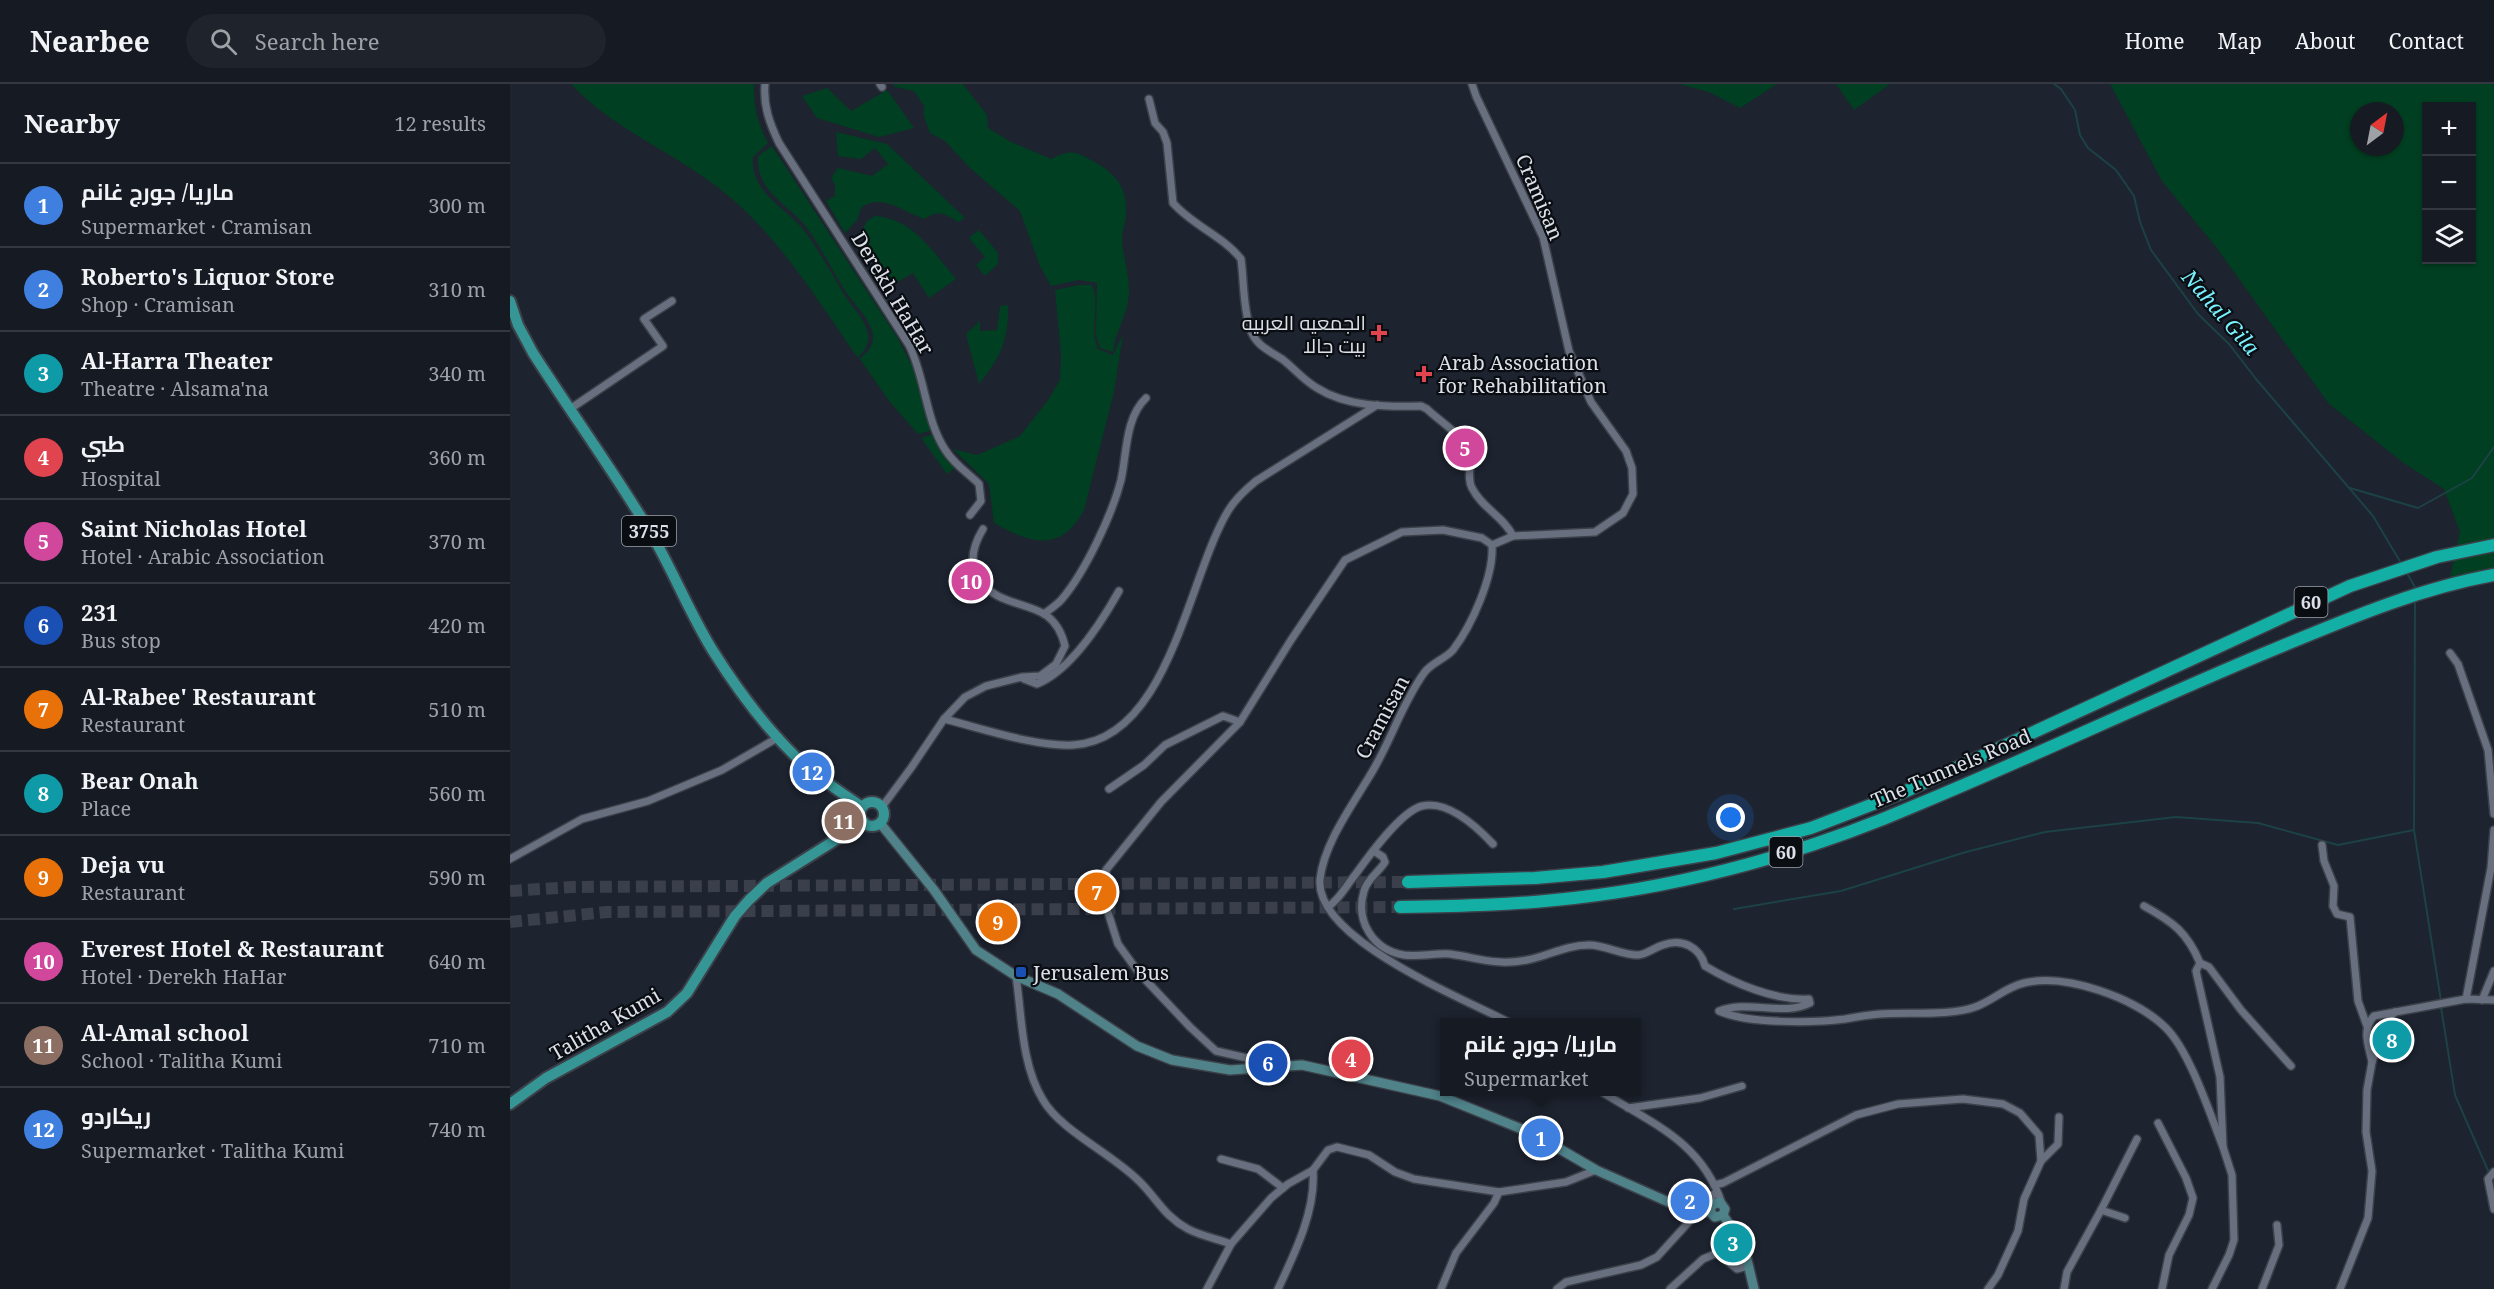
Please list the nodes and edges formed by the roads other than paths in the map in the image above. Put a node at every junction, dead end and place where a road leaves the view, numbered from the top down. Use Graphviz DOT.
graph roads {
  1 [pos="765,84"];
  2 [pos="1472,84"];
  3 [pos="1149,99"];
  4 [pos="672,301"];
  5 [pos="510,302"];
  6 [pos="1146,398"];
  7 [pos="1377,405"];
  8 [pos="570,409"];
  9 [pos="970,515"];
  10 [pos="983,530"];
  11 [pos="1513,536"];
  12 [pos="1492,545"];
  13 [pos="2494,545"];
  14 [pos="2494,574"];
  15 [pos="1119,591"];
  16 [pos="1044,614"];
  17 [pos="2450,653"];
  18 [pos="1022,678"];
  19 [pos="944,719"];
  20 [pos="1240,722"];
  21 [pos="779,737"];
  22 [pos="1110,789"];
  23 [pos="862,807"];
  24 [pos="882,807"];
  25 [pos="2494,814"];
  26 [pos="864,822"];
  27 [pos="880,823"];
  28 [pos="2494,830"];
  29 [pos="1493,844"];
  30 [pos="2322,845"];
  31 [pos="1374,851"];
  32 [pos="510,859"];
  33 [pos="1408,882"];
  34 [pos="2144,906"];
  35 [pos="1328,907"];
  36 [pos="1400,907"];
  37 [pos="2200,963"];
  38 [pos="2494,971"];
  39 [pos="1016,976"];
  40 [pos="2466,999"];
  41 [pos="2482,1000"];
  42 [pos="2494,1000"];
  43 [pos="2395,1012"];
  44 [pos="1498,1018"];
  45 [pos="2367,1026"];
  46 [pos="2372,1062"];
  47 [pos="1279,1065"];
  48 [pos="2291,1066"];
  49 [pos="1742,1086"];
  50 [pos="1608,1096"];
  51 [pos="510,1104"];
  52 [pos="1628,1108"];
  53 [pos="2059,1117"];
  54 [pos="2158,1123"];
  55 [pos="2137,1139"];
  56 [pos="2223,1147"];
  57 [pos="1221,1159"];
  58 [pos="2041,1161"];
  59 [pos="1313,1170"];
  60 [pos="1596,1170"];
  61 [pos="2494,1172"];
  62 [pos="1714,1185"];
  63 [pos="1283,1188"];
  64 [pos="1499,1192"];
  65 [pos="1714,1194"];
  66 [pos="1722,1204"];
  67 [pos="1711,1208"];
  68 [pos="2494,1209"];
  69 [pos="1696,1210"];
  70 [pos="2102,1210"];
  71 [pos="1723,1215"];
  72 [pos="2125,1218"];
  73 [pos="2277,1225"];
  74 [pos="1232,1244"];
  75 [pos="1748,1266"];
  76 [pos="1207,1289"];
  77 [pos="1278,1289"];
  78 [pos="1441,1289"];
  79 [pos="1557,1289"];
  80 [pos="1670,1289"];
  81 [pos="1754,1289"];
  82 [pos="1988,1289"];
  83 [pos="2064,1289"];
  84 [pos="2162,1289"];
  85 [pos="2212,1289"];
  86 [pos="2262,1289"];
  87 [pos="2340,1289"];
  1 -- 9 [label="street, Derekh HaHar"];
  2 -- 11 [label="street, Cramisan"];
  3 -- 7 [label="street"];
  4 -- 8 [label="street"];
  5 -- 8 [label="main road, 3755"];
  6 -- 16 [label="street"];
  7 -- 11 [label="street"];
  7 -- 19 [label="street"];
  8 -- 21 [label="main road, 3755"];
  10 -- 16 [label="street"];
  11 -- 12 [label="street, Cramisan"];
  12 -- 20 [label="street"];
  12 -- 35 [label="street, Cramisan"];
  13 -- 33 [label="highway, The Tunnels Road / 60"];
  14 -- 36 [label="highway, The Tunnels Road / 60"];
  15 -- 18 [label="street"];
  16 -- 18 [label="street"];
  17 -- 25 [label="street"];
  18 -- 19 [label="street"];
  19 -- 24 [label="street"];
  20 -- 22 [label="street"];
  20 -- 47 [label="street"];
  21 -- 23 [label="main road, 3755"];
  21 -- 32 [label="street"];
  23 -- 24 [label="main road"];
  23 -- 26 [label="main road"];
  24 -- 27 [label="main road"];
  26 -- 27 [label="main road"];
  26 -- 51 [label="main road, Talitha Kumi"];
  27 -- 39 [label="street"];
  28 -- 40 [label="street"];
  29 -- 31 [label="street"];
  30 -- 45 [label="street"];
  31 -- 35 [label="street"];
  31 -- 56 [label="street"];
  34 -- 37 [label="street"];
  35 -- 44 [label="street, Cramisan"];
  37 -- 48 [label="street"];
  37 -- 56 [label="street"];
  38 -- 41 [label="street"];
  39 -- 47 [label="street"];
  39 -- 74 [label="street"];
  40 -- 41 [label="street"];
  40 -- 43 [label="street"];
  41 -- 42 [label="street"];
  43 -- 45 [label="street"];
  43 -- 46 [label="street"];
  45 -- 46 [label="street"];
  46 -- 87 [label="street"];
  47 -- 60 [label="street"];
  49 -- 52 [label="street"];
  50 -- 52 [label="street"];
  52 -- 62 [label="street"];
  53 -- 58 [label="street"];
  54 -- 84 [label="street"];
  55 -- 70 [label="street"];
  56 -- 85 [label="street"];
  57 -- 63 [label="street"];
  58 -- 62 [label="street"];
  58 -- 82 [label="street"];
  59 -- 63 [label="street"];
  59 -- 64 [label="street"];
  59 -- 77 [label="street"];
  60 -- 64 [label="street"];
  60 -- 69 [label="street"];
  61 -- 68 [label="street"];
  62 -- 65 [label="street"];
  62 -- 66 [label="street"];
  63 -- 74 [label="street"];
  64 -- 78 [label="street"];
  65 -- 67 [label="street"];
  65 -- 69 [label="street"];
  66 -- 67 [label="street"];
  66 -- 71 [label="street"];
  67 -- 69 [label="street"];
  67 -- 71 [label="street"];
  69 -- 79 [label="street"];
  70 -- 72 [label="street"];
  70 -- 83 [label="street"];
  71 -- 75 [label="street"];
  73 -- 86 [label="street"];
  74 -- 76 [label="street"];
  75 -- 80 [label="street"];
  75 -- 81 [label="street"];
}
